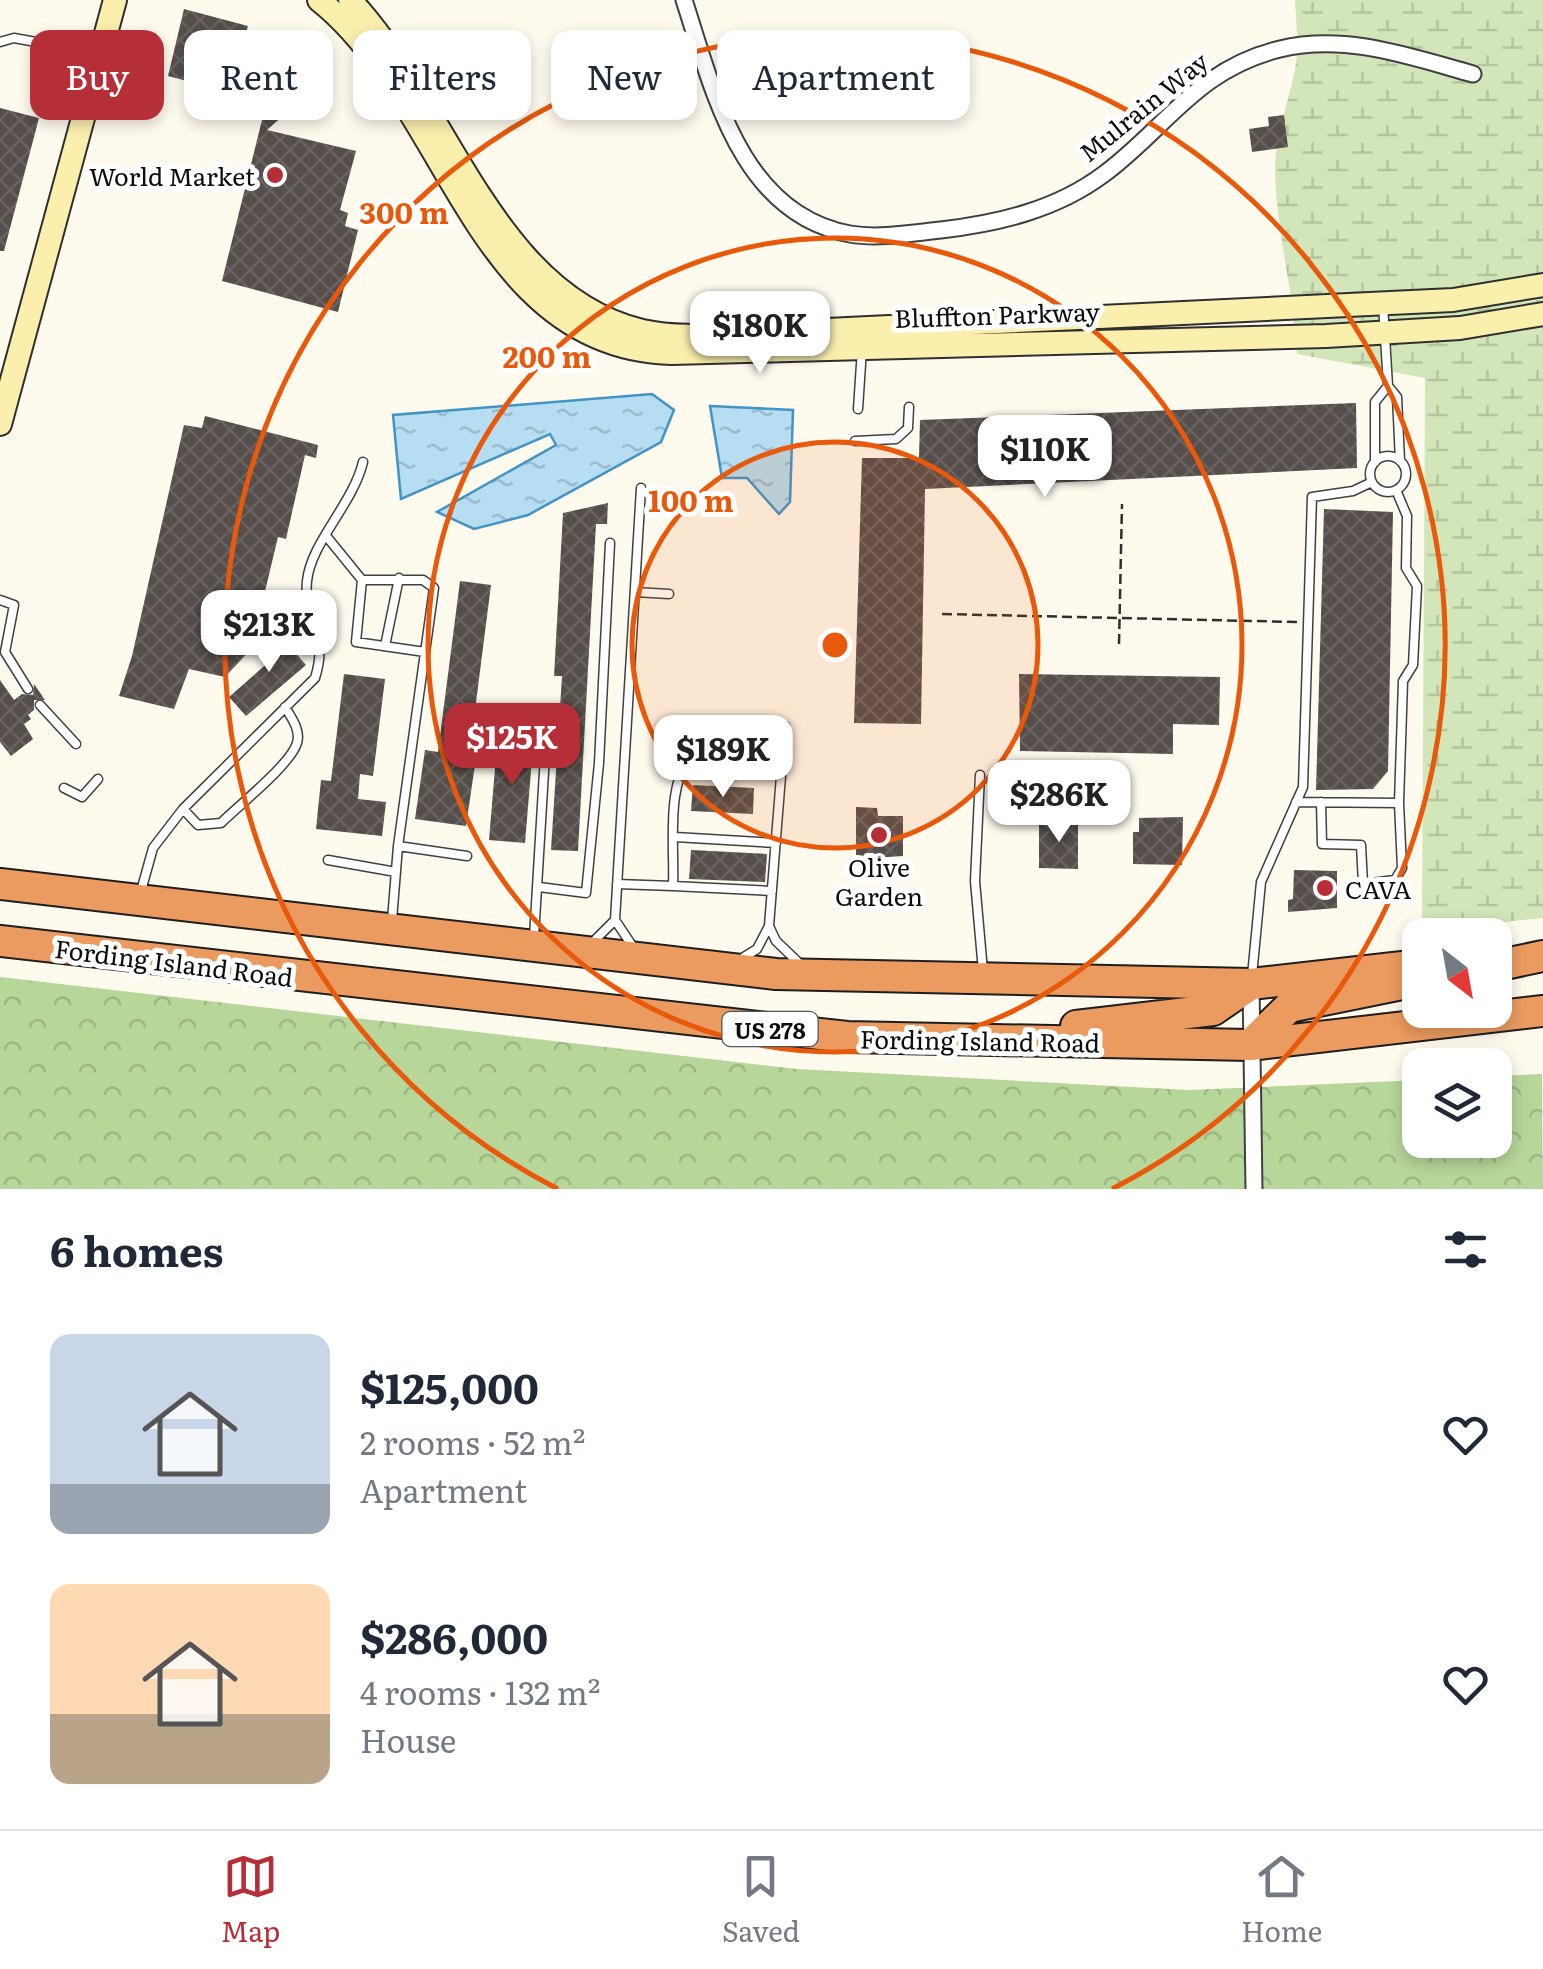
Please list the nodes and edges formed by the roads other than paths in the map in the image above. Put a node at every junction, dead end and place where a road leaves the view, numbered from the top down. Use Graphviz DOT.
graph roads {
  1 [pos="115,0"];
  2 [pos="319,0"];
  3 [pos="350,0"];
  4 [pos="684,0"];
  5 [pos="107,30"];
  6 [pos="30,40"];
  7 [pos="0,42"];
  8 [pos="1473,74"];
  9 [pos="83,120"];
  10 [pos="1543,285"];
  11 [pos="1383,303"];
  12 [pos="1543,314"];
  13 [pos="1385,332"];
  14 [pos="862,346"];
  15 [pos="1388,386"];
  16 [pos="909,407"];
  17 [pos="858,410"];
  18 [pos="0,424"];
  19 [pos="855,442"];
  20 [pos="1400,461"];
  21 [pos="363,462"];
  22 [pos="1375,462"];
  23 [pos="1372,482"];
  24 [pos="642,488"];
  25 [pos="1396,490"];
  26 [pos="327,537"];
  27 [pos="610,543"];
  28 [pos="399,578"];
  29 [pos="362,580"];
  30 [pos="635,592"];
  31 [pos="669,594"];
  32 [pos="0,600"];
  33 [pos="385,646"];
  34 [pos="425,652"];
  35 [pos="28,689"];
  36 [pos="40,705"];
  37 [pos="285,706"];
  38 [pos="784,726"];
  39 [pos="546,739"];
  40 [pos="76,744"];
  41 [pos="783,749"];
  42 [pos="980,775"];
  43 [pos="98,779"];
  44 [pos="64,788"];
  45 [pos="1296,802"];
  46 [pos="1321,802"];
  47 [pos="1399,803"];
  48 [pos="182,809"];
  49 [pos="675,837"];
  50 [pos="709,839"];
  51 [pos="732,840"];
  52 [pos="755,842"];
  53 [pos="776,843"];
  54 [pos="398,846"];
  55 [pos="708,851"];
  56 [pos="732,852"];
  57 [pos="754,853"];
  58 [pos="467,856"];
  59 [pos="328,860"];
  60 [pos="396,872"];
  61 [pos="0,884"];
  62 [pos="617,884"];
  63 [pos="673,886"];
  64 [pos="539,887"];
  65 [pos="772,891"];
  66 [pos="0,900"];
  67 [pos="139,900"];
  68 [pos="198,908"];
  69 [pos="615,920"];
  70 [pos="769,926"];
  71 [pos="392,930"];
  72 [pos="0,941"];
  73 [pos="534,946"];
  74 [pos="579,952"];
  75 [pos="1543,953"];
  76 [pos="1512,955"];
  77 [pos="648,960"];
  78 [pos="1512,961"];
  79 [pos="708,966"];
  80 [pos="1402,966"];
  81 [pos="834,976"];
  82 [pos="984,981"];
  83 [pos="1251,984"];
  84 [pos="1402,985"];
  85 [pos="1543,1012"];
  86 [pos="959,1039"];
  87 [pos="1250,1045"];
  88 [pos="1254,1189"];
  1 -- 5 [label="main road"];
  2 -- 14 [label="main road, Bluffton Parkway"];
  3 -- 11 [label="main road, Bluffton Parkway"];
  4 -- 8 [label="street, Mulrain Way"];
  6 -- 7 [label="lane"];
  9 -- 18 [label="main road"];
  10 -- 11 [label="main road, Bluffton Parkway"];
  11 -- 13 [label="lane"];
  12 -- 13 [label="main road, Bluffton Parkway"];
  13 -- 14 [label="main road, Bluffton Parkway"];
  13 -- 15 [label="lane"];
  14 -- 17 [label="lane"];
  15 -- 20 [label="lane"];
  15 -- 22 [label="lane"];
  16 -- 19 [label="lane"];
  20 -- 22 [label="lane"];
  20 -- 25 [label="lane"];
  21 -- 26 [label="lane"];
  22 -- 23 [label="lane"];
  23 -- 25 [label="lane"];
  23 -- 45 [label="lane"];
  24 -- 30 [label="lane"];
  25 -- 47 [label="lane"];
  26 -- 29 [label="lane"];
  26 -- 37 [label="lane"];
  27 -- 64 [label="lane"];
  28 -- 29 [label="lane"];
  28 -- 33 [label="lane"];
  28 -- 34 [label="lane"];
  29 -- 33 [label="lane"];
  30 -- 31 [label="lane"];
  30 -- 62 [label="lane"];
  32 -- 35 [label="lane"];
  33 -- 34 [label="lane"];
  34 -- 54 [label="lane"];
  36 -- 40 [label="lane"];
  37 -- 48 [label="lane"];
  37 -- 48 [label="lane"];
  38 -- 41 [label="lane"];
  39 -- 64 [label="lane"];
  41 -- 49 [label="lane"];
  41 -- 53 [label="lane"];
  42 -- 82 [label="lane"];
  43 -- 44 [label="lane"];
  45 -- 46 [label="lane"];
  45 -- 83 [label="lane"];
  46 -- 47 [label="lane"];
  46 -- 47 [label="lane"];
  48 -- 67 [label="lane"];
  49 -- 50 [label="lane"];
  49 -- 63 [label="lane"];
  50 -- 51 [label="lane"];
  50 -- 55 [label="lane"];
  51 -- 52 [label="lane"];
  51 -- 56 [label="lane"];
  52 -- 53 [label="lane"];
  52 -- 57 [label="lane"];
  53 -- 65 [label="lane"];
  54 -- 58 [label="lane"];
  54 -- 60 [label="lane"];
  59 -- 60 [label="lane"];
  60 -- 71 [label="lane"];
  61 -- 67 [label="highway, US 278"];
  62 -- 63 [label="lane"];
  62 -- 69 [label="lane"];
  63 -- 65 [label="lane"];
  64 -- 73 [label="lane"];
  65 -- 70 [label="lane"];
  66 -- 68 [label="highway"];
  67 -- 68 [label="highway, US 278"];
  68 -- 71 [label="highway, US 278"];
  69 -- 74 [label="lane"];
  69 -- 77 [label="lane"];
  70 -- 79 [label="lane"];
  70 -- 81 [label="lane"];
  71 -- 73 [label="highway, US 278"];
  72 -- 86 [label="highway, Fording Island Road / US 278"];
  73 -- 74 [label="highway, US 278"];
  74 -- 77 [label="highway, US 278"];
  75 -- 76 [label="highway"];
  75 -- 78 [label="highway"];
  77 -- 79 [label="highway, US 278"];
  79 -- 81 [label="highway, US 278"];
  80 -- 83 [label="highway, US 278"];
  81 -- 82 [label="highway, US 278"];
  82 -- 83 [label="highway, US 278"];
  83 -- 86 [label="highway"];
  83 -- 87 [label="street"];
  84 -- 87 [label="highway"];
  85 -- 87 [label="highway, Fording Island Road / US 278"];
  86 -- 87 [label="highway, Fording Island Road / US 278"];
  87 -- 88 [label="street"];
}
